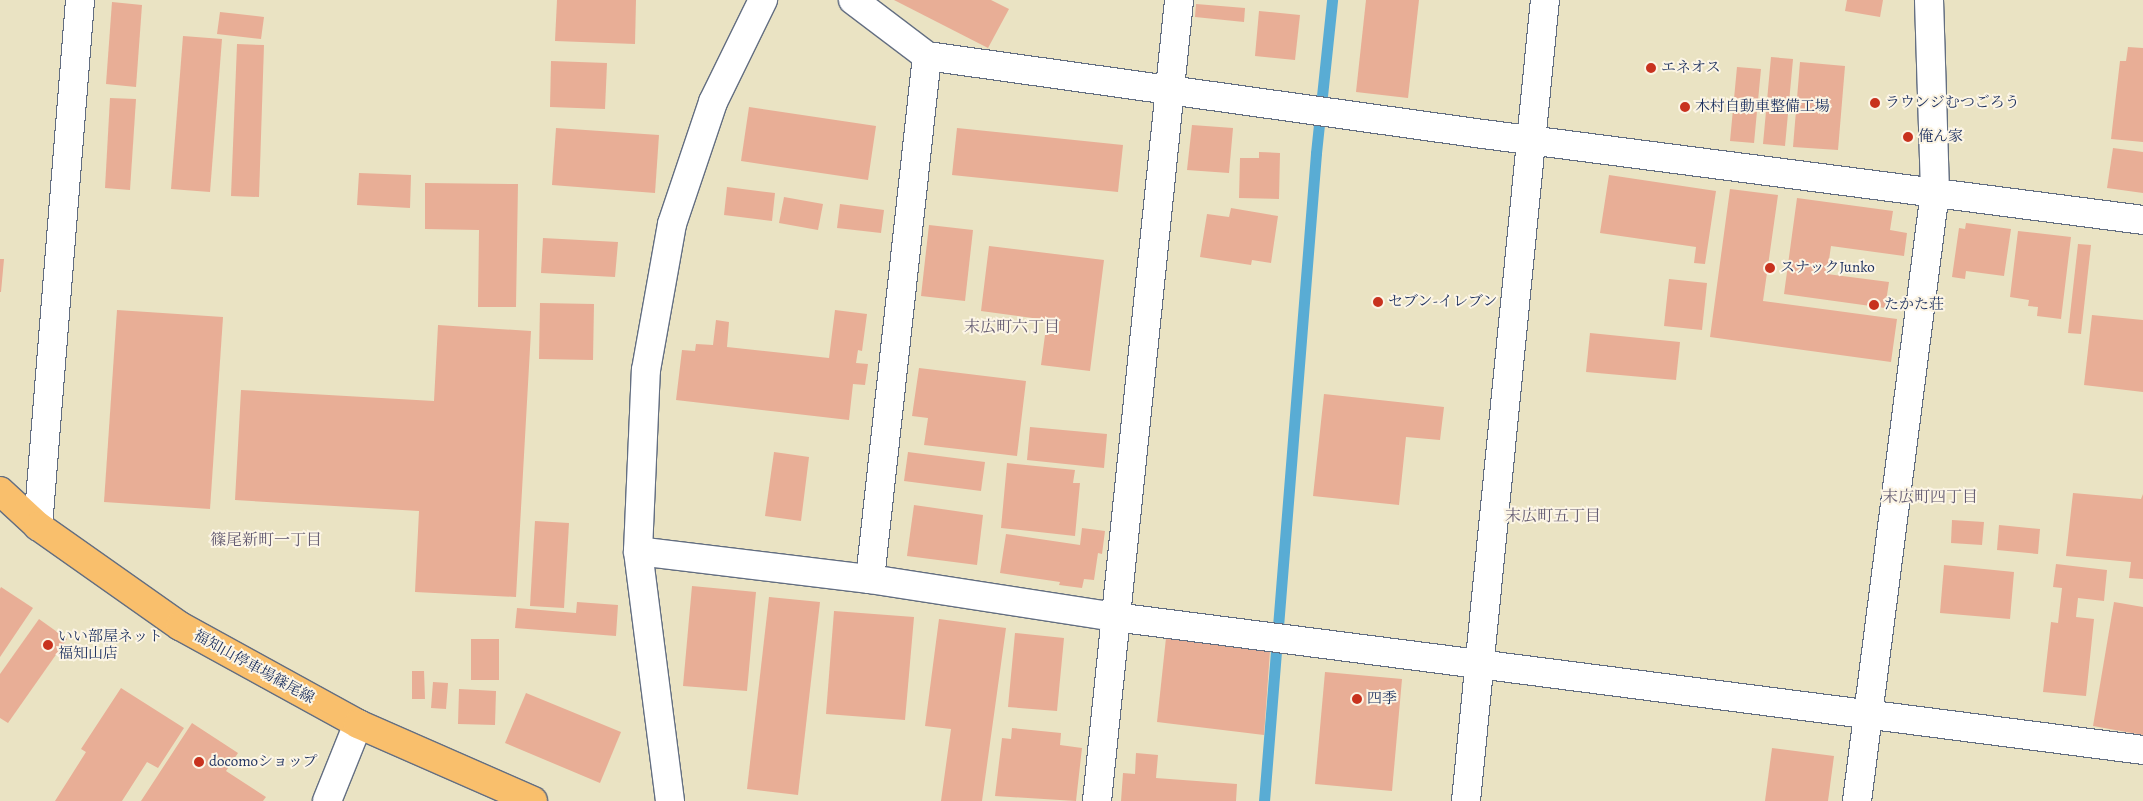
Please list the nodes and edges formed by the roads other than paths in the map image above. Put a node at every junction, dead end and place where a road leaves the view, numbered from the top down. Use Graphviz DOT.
graph roads {
  1 [pos="80,0"];
  2 [pos="763,0"];
  3 [pos="853,0"];
  4 [pos="1179,0"];
  5 [pos="1545,0"];
  6 [pos="1928,0"];
  7 [pos="927,56"];
  8 [pos="1171,91"];
  9 [pos="1533,139"];
  10 [pos="1936,191"];
  11 [pos="2143,220"];
  12 [pos="0,491"];
  13 [pos="38,526"];
  14 [pos="638,551"];
  15 [pos="870,579"];
  16 [pos="1115,617"];
  17 [pos="1482,662"];
  18 [pos="1868,715"];
  19 [pos="358,724"];
  20 [pos="2143,750"];
  21 [pos="327,801"];
  22 [pos="533,801"];
  23 [pos="670,801"];
  24 [pos="1097,801"];
  25 [pos="1466,801"];
  26 [pos="1857,801"];
  1 -- 13 [label="street"];
  2 -- 14 [label="street"];
  3 -- 7 [label="street"];
  4 -- 8 [label="street"];
  5 -- 9 [label="street"];
  6 -- 10 [label="street"];
  7 -- 8 [label="street"];
  7 -- 15 [label="street"];
  8 -- 9 [label="street"];
  8 -- 16 [label="street"];
  9 -- 10 [label="street"];
  9 -- 17 [label="street"];
  10 -- 11 [label="street"];
  10 -- 18 [label="street"];
  12 -- 13 [label="main road, 福知山停車場篠尾線"];
  13 -- 19 [label="main road, 福知山停車場篠尾線"];
  14 -- 15 [label="street"];
  14 -- 23 [label="street"];
  15 -- 16 [label="street"];
  16 -- 17 [label="street"];
  16 -- 24 [label="street"];
  17 -- 18 [label="street"];
  17 -- 25 [label="street"];
  18 -- 20 [label="street"];
  18 -- 26 [label="street"];
  19 -- 21 [label="street"];
  19 -- 22 [label="main road, 福知山停車場篠尾線"];
}
